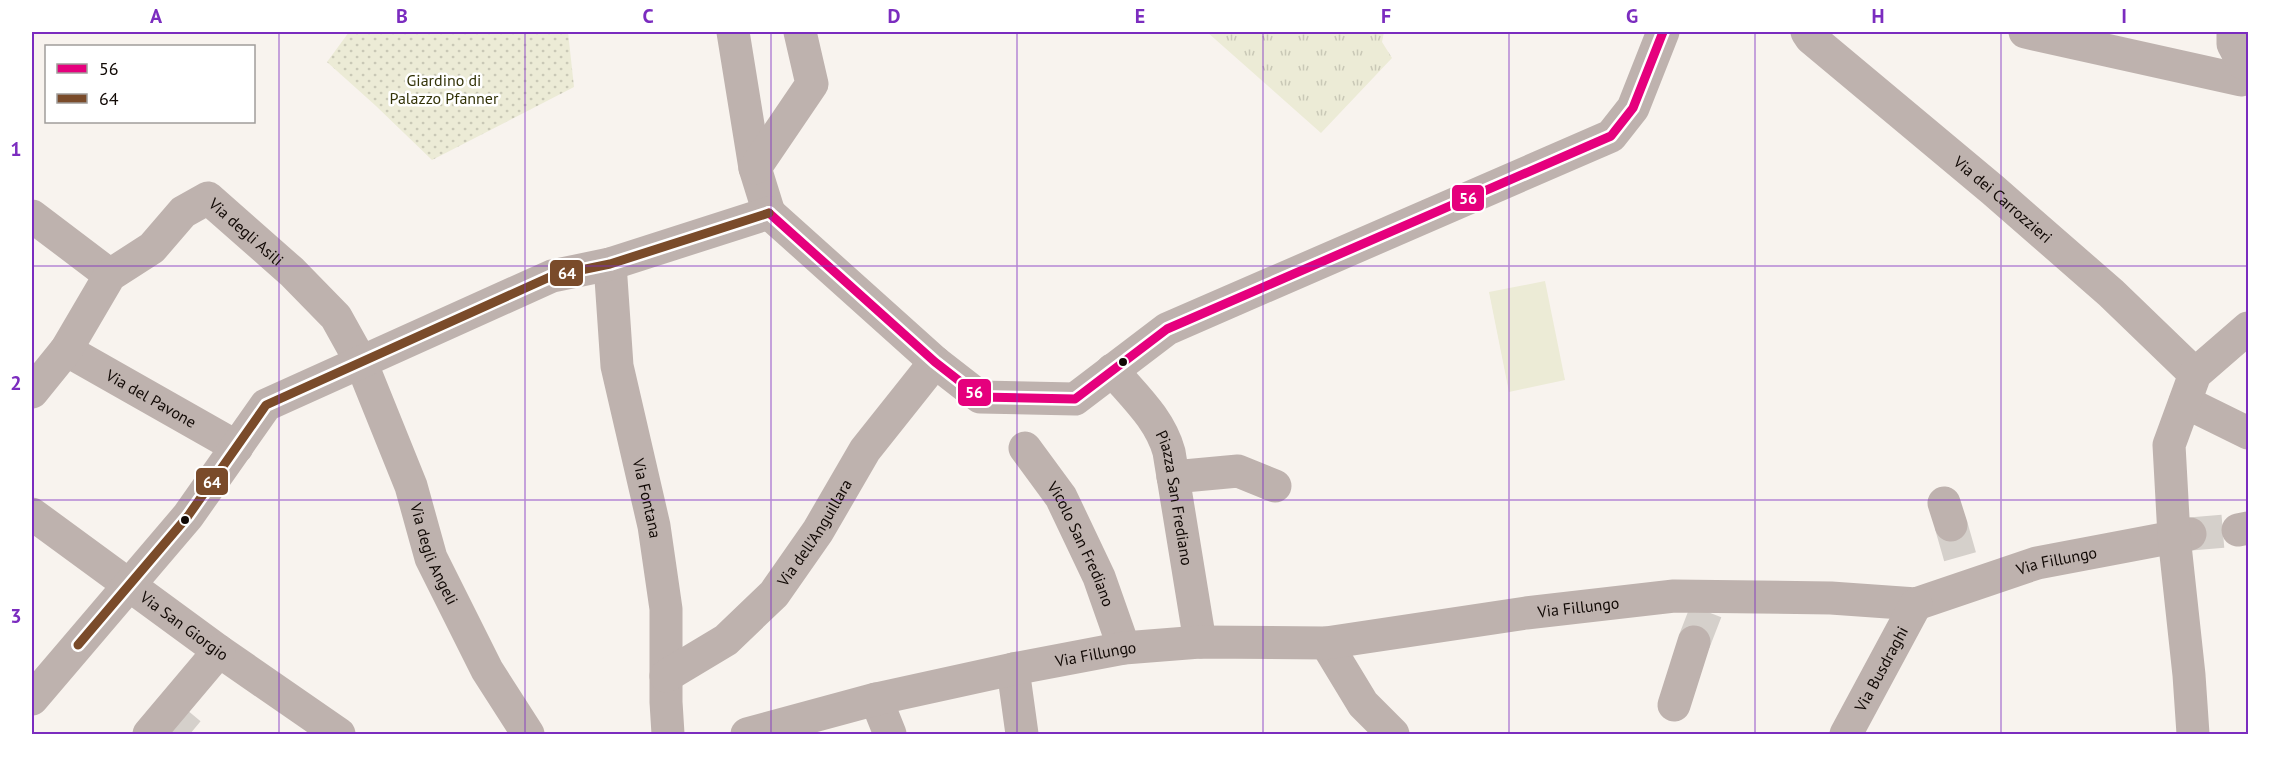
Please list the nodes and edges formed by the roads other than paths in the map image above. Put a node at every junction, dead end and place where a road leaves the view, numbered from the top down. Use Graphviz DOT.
graph roads {
  1 [pos="733,32"];
  2 [pos="800,32"];
  3 [pos="1663,32"];
  4 [pos="1807,32"];
  5 [pos="2025,32"];
  6 [pos="2233,32"];
  7 [pos="2096,39"];
  8 [pos="2245,73"];
  9 [pos="755,168"];
  10 [pos="769,213"];
  11 [pos="32,216"];
  12 [pos="610,264"];
  13 [pos="110,275"];
  14 [pos="2248,328"];
  15 [pos="66,350"];
  16 [pos="362,362"];
  17 [pos="935,362"];
  18 [pos="1112,370"];
  19 [pos="2190,388"];
  20 [pos="32,392"];
  21 [pos="2248,433"];
  22 [pos="237,447"];
  23 [pos="1025,448"];
  24 [pos="1173,477"];
  25 [pos="1275,486"];
  26 [pos="32,514"];
  27 [pos="2182,535"];
  28 [pos="130,585"];
  29 [pos="1916,604"];
  30 [pos="1200,642"];
  31 [pos="1694,642"];
  32 [pos="1326,643"];
  33 [pos="1124,648"];
  34 [pos="219,651"];
  35 [pos="1013,669"];
  36 [pos="666,676"];
  37 [pos="32,699"];
  38 [pos="876,699"];
  39 [pos="1674,705"];
  40 [pos="162,722"];
  41 [pos="788,729"];
  42 [pos="339,735"];
  43 [pos="528,735"];
  44 [pos="668,735"];
  45 [pos="747,735"];
  46 [pos="890,735"];
  47 [pos="1022,735"];
  48 [pos="1393,735"];
  49 [pos="1846,735"];
  50 [pos="2193,735"];
  1 -- 9 [label="street"];
  2 -- 9 [label="street"];
  3 -- 18 [label="street"];
  4 -- 19 [label="street, Via dei Carrozzieri"];
  5 -- 7 [label="street"];
  6 -- 8 [label="street"];
  7 -- 8 [label="street"];
  9 -- 10 [label="street"];
  10 -- 12 [label="street"];
  10 -- 17 [label="street"];
  11 -- 13 [label="street"];
  12 -- 16 [label="street"];
  12 -- 36 [label="street, Via Fontana"];
  13 -- 15 [label="street"];
  13 -- 16 [label="street, Via degli Asili"];
  14 -- 19 [label="street"];
  15 -- 20 [label="street"];
  15 -- 22 [label="street, Via del Pavone"];
  16 -- 22 [label="street"];
  16 -- 43 [label="street, Via degli Angeli"];
  17 -- 18 [label="street"];
  17 -- 36 [label="street, Via dell'Anguillara"];
  18 -- 24 [label="street, Piazza San Frediano"];
  19 -- 21 [label="street, Via dei Carrozzieri"];
  19 -- 27 [label="street"];
  22 -- 28 [label="street"];
  23 -- 33 [label="street, Vicolo San Frediano"];
  24 -- 25 [label="street"];
  24 -- 30 [label="street, Piazza San Frediano"];
  26 -- 28 [label="street, Via San Giorgio"];
  27 -- 29 [label="street, Via Fillungo"];
  27 -- 50 [label="street"];
  28 -- 34 [label="street, Via San Giorgio"];
  28 -- 37 [label="street"];
  29 -- 32 [label="street, Via Fillungo"];
  29 -- 49 [label="street, Via Busdraghi"];
  30 -- 32 [label="street, Via Fillungo"];
  30 -- 33 [label="street, Via Fillungo"];
  31 -- 39 [label="street"];
  32 -- 48 [label="street"];
  33 -- 35 [label="street, Via Fillungo"];
  34 -- 40 [label="street"];
  34 -- 42 [label="street, Via San Giorgio"];
  35 -- 38 [label="street, Via Fillungo"];
  35 -- 47 [label="street"];
  36 -- 44 [label="street, Via Fontana"];
  38 -- 41 [label="street, Via Fillungo"];
  38 -- 46 [label="street"];
  41 -- 45 [label="street, Via Fillungo"];
}
